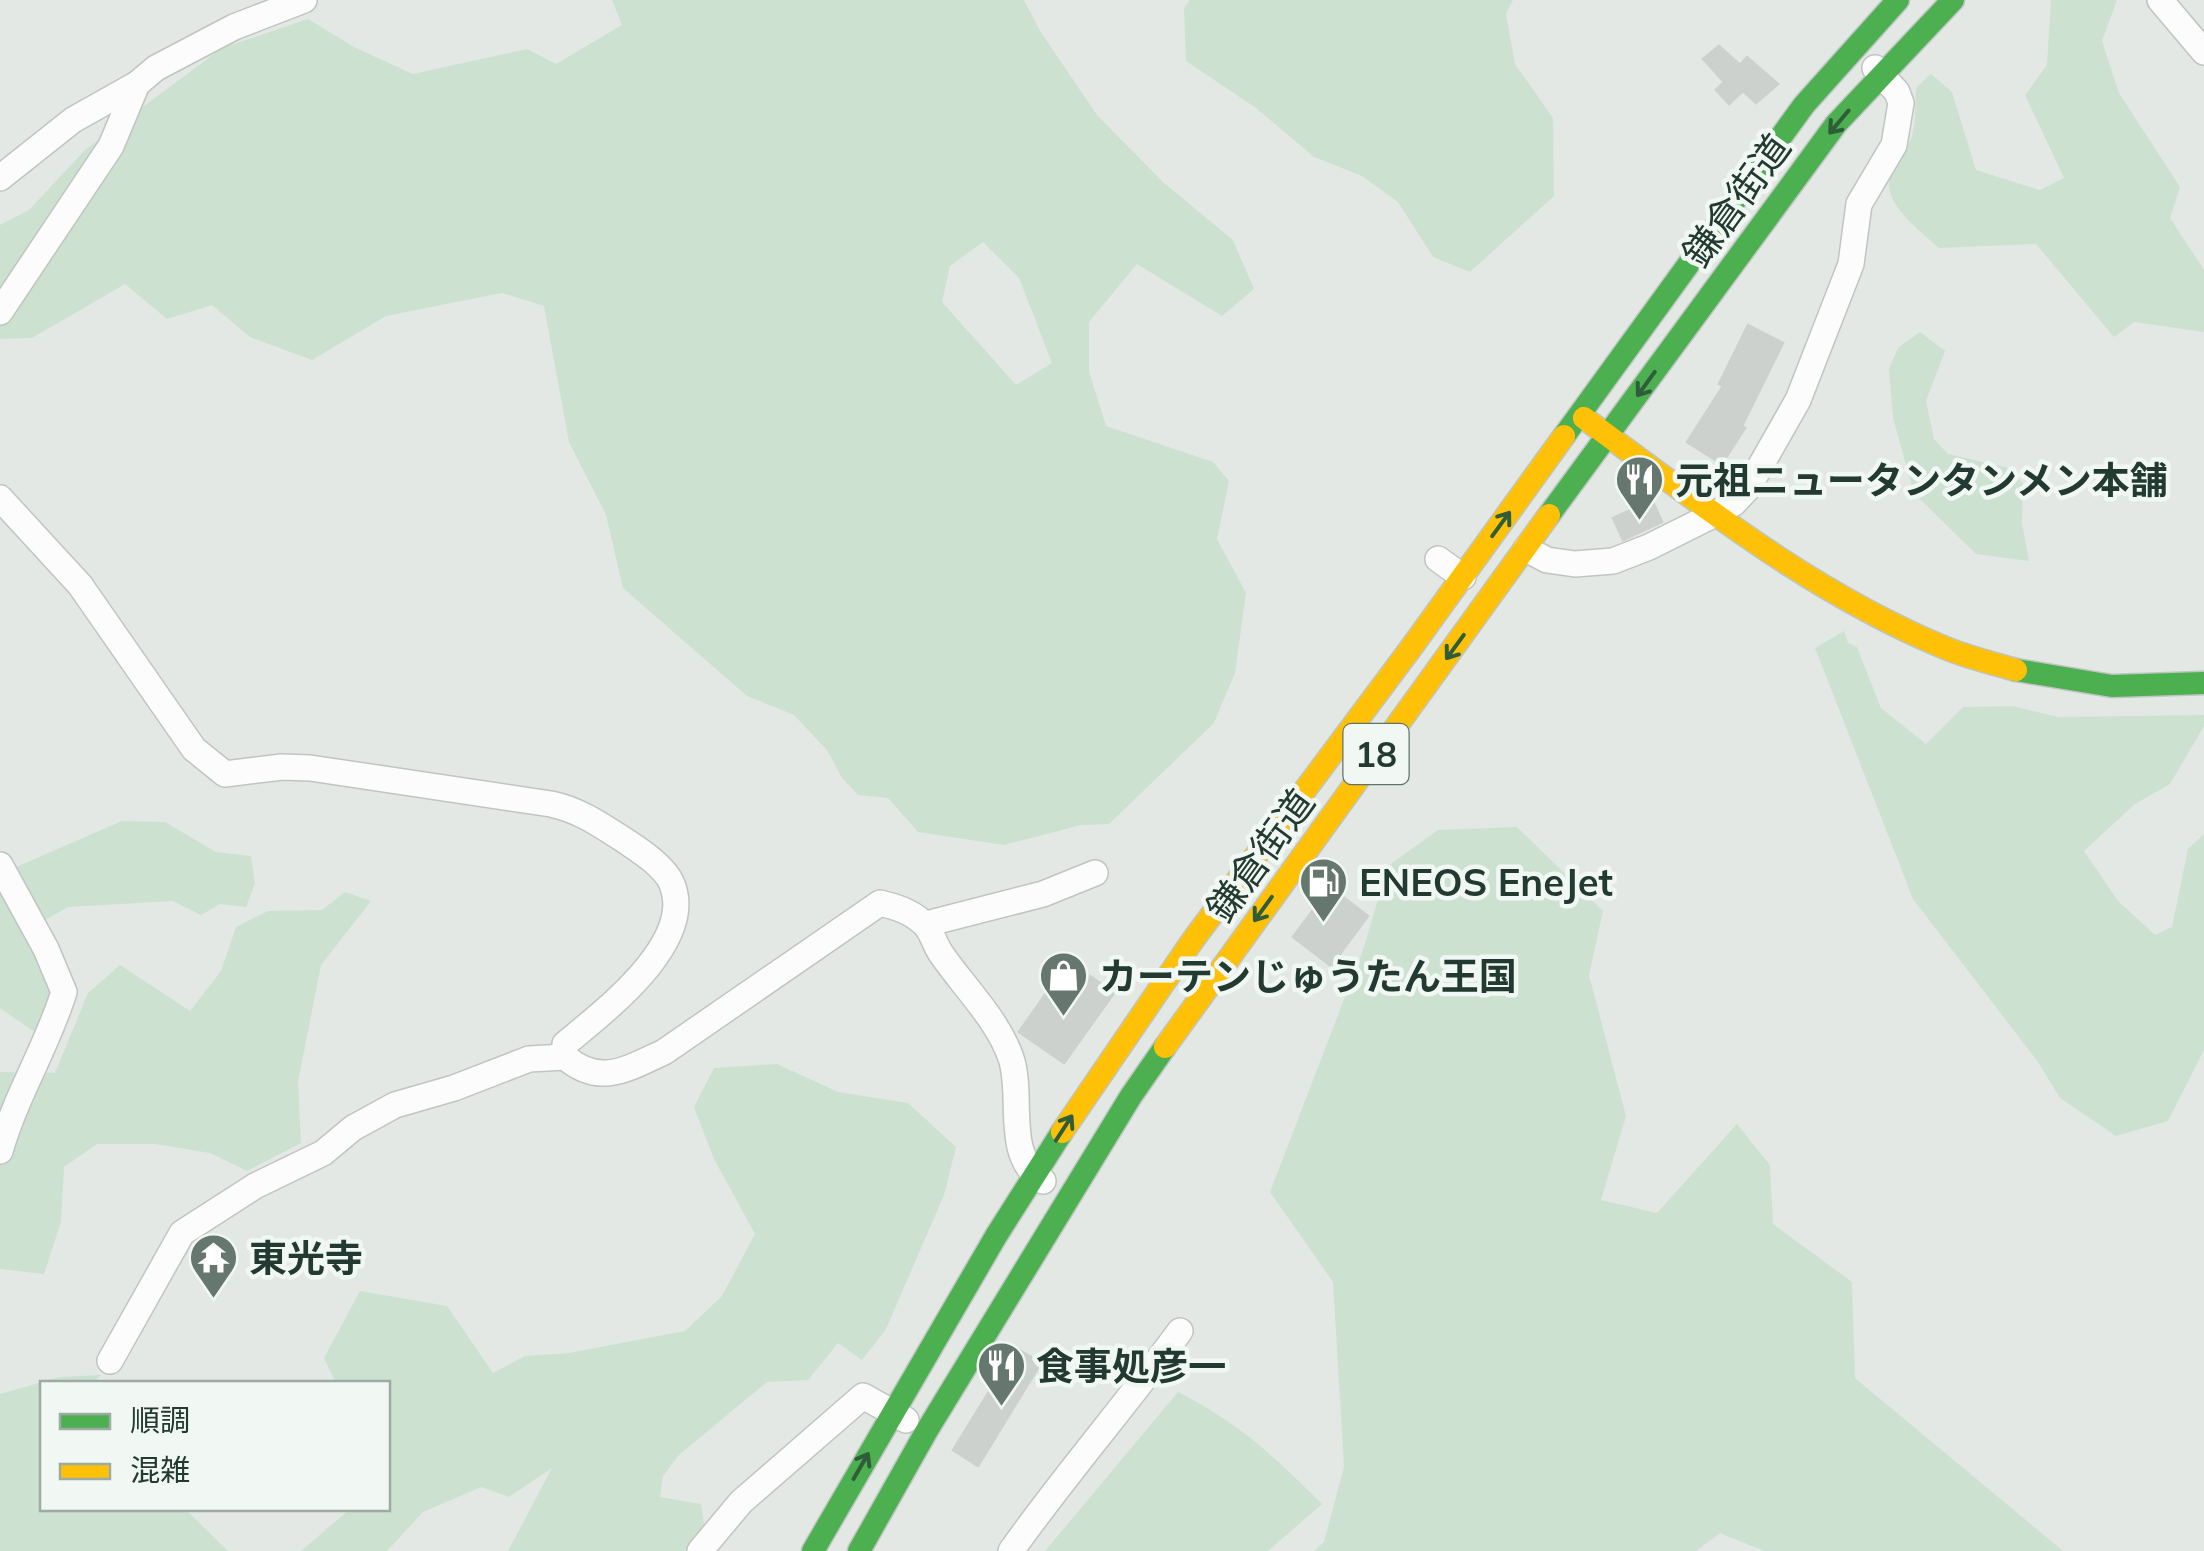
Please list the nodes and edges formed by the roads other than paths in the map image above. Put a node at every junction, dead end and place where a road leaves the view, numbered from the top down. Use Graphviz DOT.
graph roads {
  1 [pos="304,0"];
  2 [pos="1898,0"];
  3 [pos="1954,0"];
  4 [pos="2160,0"];
  5 [pos="1852,48"];
  6 [pos="2204,52"];
  7 [pos="1881,74"];
  8 [pos="137,84"];
  9 [pos="0,178"];
  10 [pos="0,312"];
  11 [pos="1569,408"];
  12 [pos="1608,436"];
  13 [pos="0,498"];
  14 [pos="1716,513"];
  15 [pos="1526,549"];
  16 [pos="1438,559"];
  17 [pos="1463,577"];
  18 [pos="2204,683"];
  19 [pos="0,865"];
  20 [pos="1096,873"];
  21 [pos="926,924"];
  22 [pos="564,1056"];
  23 [pos="0,1151"];
  24 [pos="1034,1175"];
  25 [pos="1068,1197"];
  26 [pos="1180,1331"];
  27 [pos="110,1361"];
  28 [pos="892,1412"];
  29 [pos="926,1432"];
  30 [pos="700,1551"];
  31 [pos="812,1551"];
  32 [pos="859,1551"];
  33 [pos="1012,1551"];
  1 -- 8 [label="street"];
  2 -- 5 [label="main road, 鎌倉街道 / 18"];
  3 -- 7 [label="main road, 鎌倉街道 / 18"];
  4 -- 6 [label="street"];
  5 -- 7 [label="street"];
  5 -- 11 [label="main road, 鎌倉街道 / 18"];
  7 -- 12 [label="main road, 鎌倉街道 / 18, one-way"];
  7 -- 14 [label="street"];
  8 -- 9 [label="street"];
  8 -- 10 [label="street"];
  11 -- 12 [label="main road"];
  17 -- 11 [label="main road, 鎌倉街道 / 18, one-way"];
  12 -- 14 [label="main road"];
  12 -- 15 [label="main road, 鎌倉街道 / 18"];
  13 -- 22 [label="street"];
  14 -- 15 [label="street"];
  14 -- 18 [label="main road"];
  15 -- 25 [label="main road, 鎌倉街道 / 18, one-way"];
  16 -- 17 [label="street"];
  24 -- 17 [label="main road, 鎌倉街道 / 18, one-way"];
  19 -- 23 [label="street"];
  20 -- 21 [label="street"];
  21 -- 22 [label="street"];
  21 -- 24 [label="street"];
  22 -- 27 [label="street"];
  24 -- 25 [label="street"];
  24 -- 28 [label="main road, 鎌倉街道 / 18"];
  25 -- 29 [label="main road, 鎌倉街道 / 18"];
  26 -- 33 [label="street"];
  28 -- 29 [label="street"];
  28 -- 30 [label="street"];
  31 -- 28 [label="main road, 鎌倉街道 / 18, one-way"];
  29 -- 32 [label="main road, 鎌倉街道 / 18"];
}
